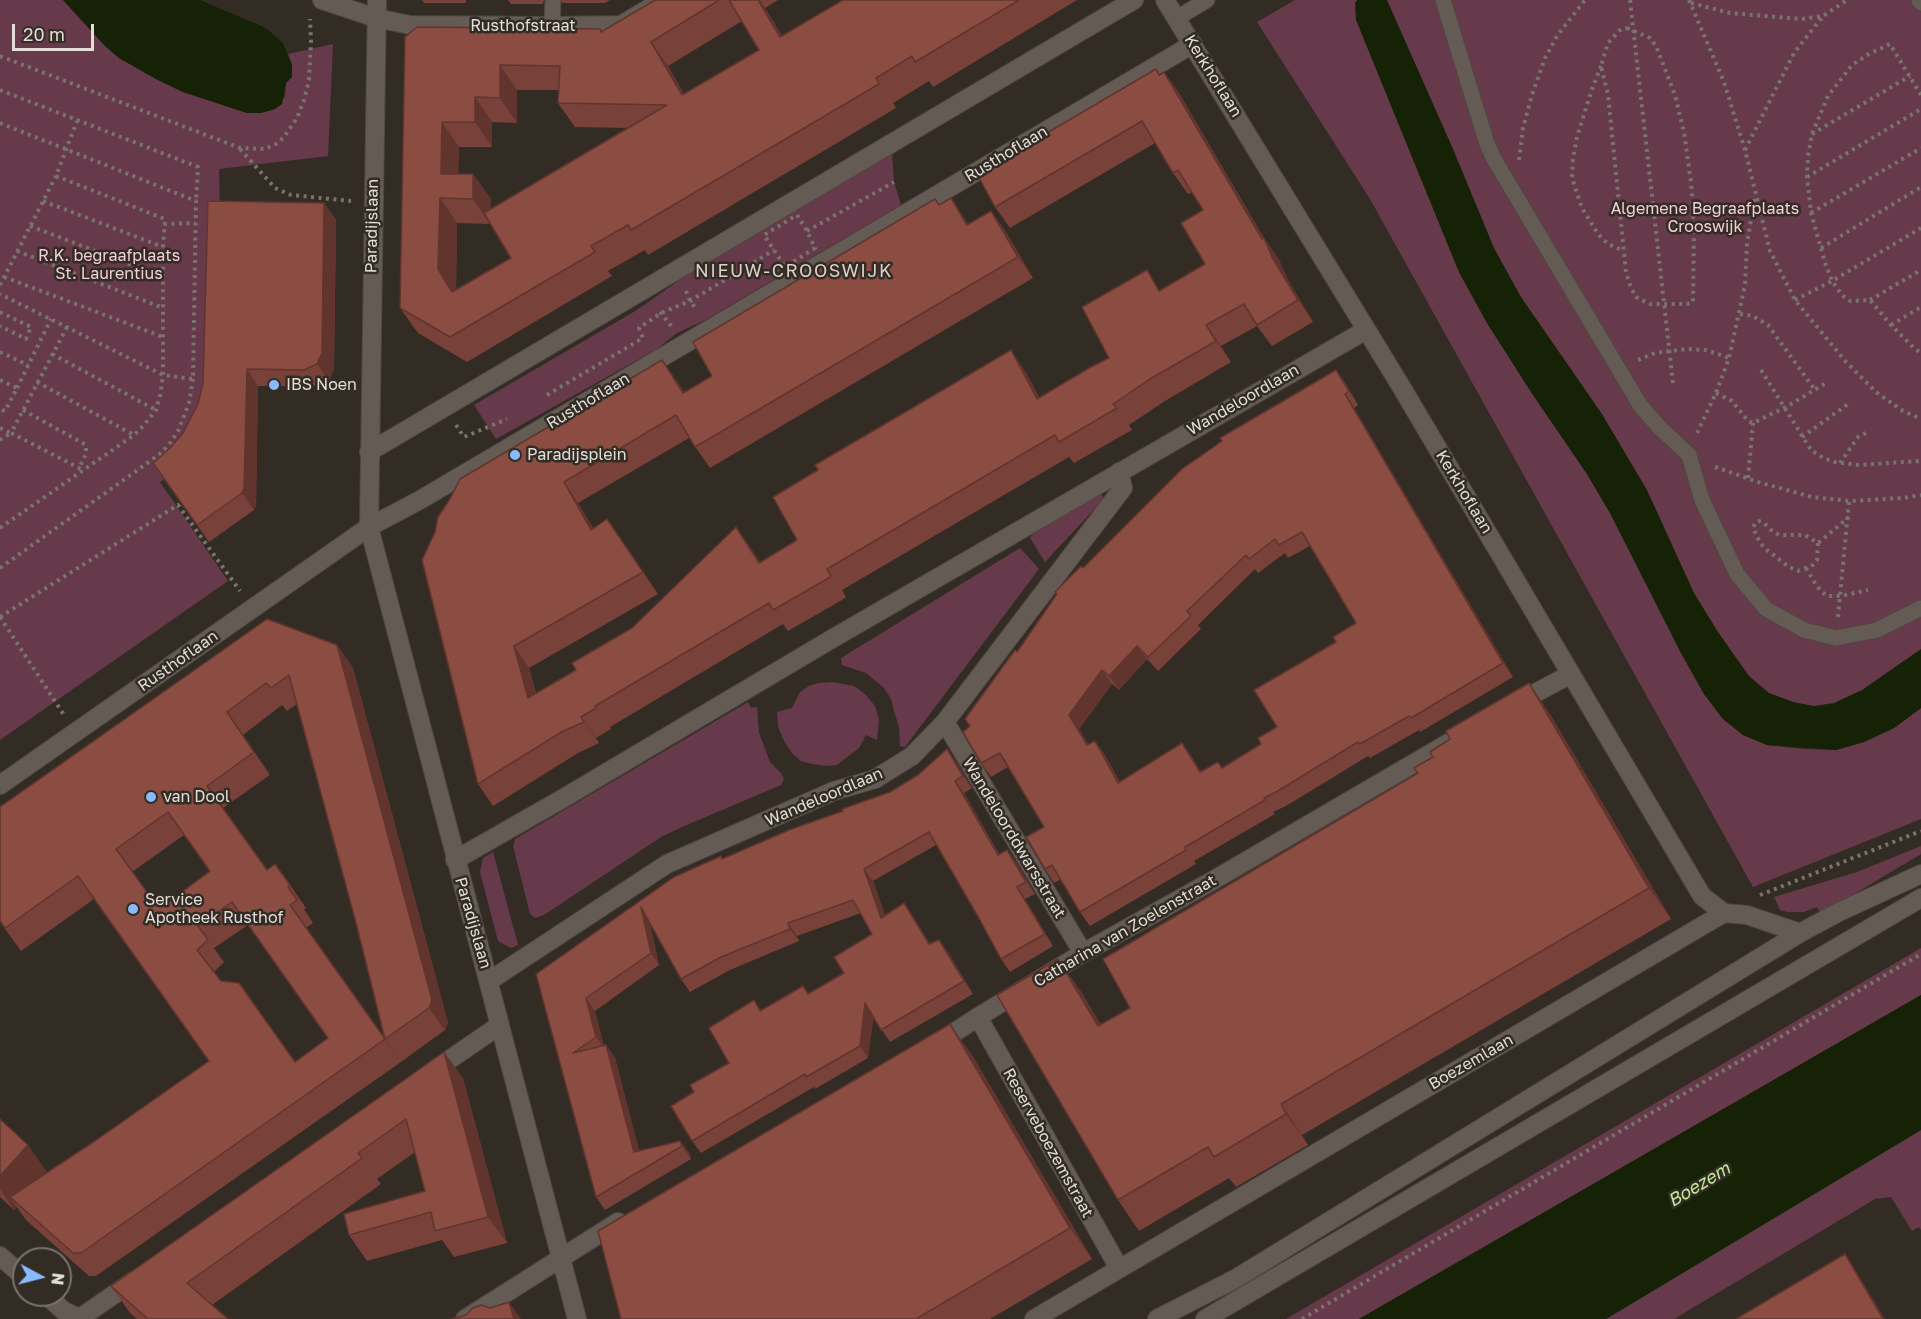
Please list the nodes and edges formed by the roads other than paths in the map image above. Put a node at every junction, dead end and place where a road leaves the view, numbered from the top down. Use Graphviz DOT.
graph roads {
  1 [pos="553,0"];
  2 [pos="663,0"];
  3 [pos="1134,0"];
  4 [pos="1165,0"];
  5 [pos="1207,0"];
  6 [pos="1443,0"];
  7 [pos="316,6"];
  8 [pos="376,9"];
  9 [pos="1177,18"];
  10 [pos="552,26"];
  11 [pos="1193,44"];
  12 [pos="1366,330"];
  13 [pos="369,452"];
  14 [pos="1119,472"];
  15 [pos="369,527"];
  16 [pos="1921,608"];
  17 [pos="1571,674"];
  18 [pos="1496,716"];
  19 [pos="945,722"];
  20 [pos="1466,734"];
  21 [pos="0,785"];
  22 [pos="455,860"];
  23 [pos="1921,874"];
  24 [pos="1921,898"];
  25 [pos="1724,913"];
  26 [pos="1800,933"];
  27 [pos="1083,953"];
  28 [pos="489,981"];
  29 [pos="978,1017"];
  30 [pos="500,1024"];
  31 [pos="921,1053"];
  32 [pos="412,1086"];
  33 [pos="637,1210"];
  34 [pos="0,1256"];
  35 [pos="561,1258"];
  36 [pos="12,1266"];
  37 [pos="1119,1268"];
  38 [pos="148,1270"];
  39 [pos="60,1307"];
  40 [pos="80,1319"];
  41 [pos="465,1319"];
  42 [pos="577,1319"];
  43 [pos="1034,1319"];
  44 [pos="1157,1319"];
  45 [pos="1205,1319"];
  1 -- 10 [label="lane"];
  2 -- 10 [label="street, Rusthofstraat"];
  3 -- 13 [label="street"];
  4 -- 9 [label="street, Kerkhoflaan"];
  5 -- 9 [label="lane"];
  6 -- 16 [label="lane"];
  7 -- 8 [label="street, Rusthofstraat"];
  8 -- 10 [label="street, Rusthofstraat"];
  8 -- 13 [label="street, Paradijslaan"];
  9 -- 11 [label="street, Kerkhoflaan"];
  11 -- 12 [label="street, Kerkhoflaan"];
  11 -- 15 [label="street, Rusthoflaan"];
  12 -- 14 [label="street, Wandeloordlaan"];
  12 -- 17 [label="street, Kerkhoflaan"];
  13 -- 15 [label="street"];
  14 -- 19 [label="street, Wandeloordlaan"];
  14 -- 22 [label="street, Wandeloordlaan"];
  15 -- 21 [label="street, Rusthoflaan"];
  15 -- 22 [label="street, Paradijslaan"];
  17 -- 18 [label="street"];
  17 -- 25 [label="street, Kerkhoflaan"];
  19 -- 27 [label="street, Wandeloorddwarsstraat"];
  19 -- 28 [label="street, Wandeloordlaan"];
  20 -- 27 [label="street, Catharina van Zoelenstraat"];
  22 -- 28 [label="street, Paradijslaan"];
  23 -- 26 [label="street"];
  24 -- 45 [label="street"];
  25 -- 26 [label="street"];
  25 -- 37 [label="street, Boezemlaan"];
  26 -- 44 [label="street"];
  27 -- 29 [label="street, Catharina van Zoelenstraat"];
  28 -- 30 [label="street, Paradijslaan"];
  29 -- 31 [label="street, Catharina van Zoelenstraat"];
  29 -- 37 [label="street, Reserveboezemstraat"];
  30 -- 32 [label="street"];
  30 -- 35 [label="street, Paradijslaan"];
  33 -- 35 [label="street"];
  34 -- 36 [label="street"];
  35 -- 41 [label="street"];
  35 -- 42 [label="street, Paradijslaan"];
  37 -- 43 [label="street, Boezemlaan"];
  38 -- 40 [label="street"];
  39 -- 40 [label="street"];
}
